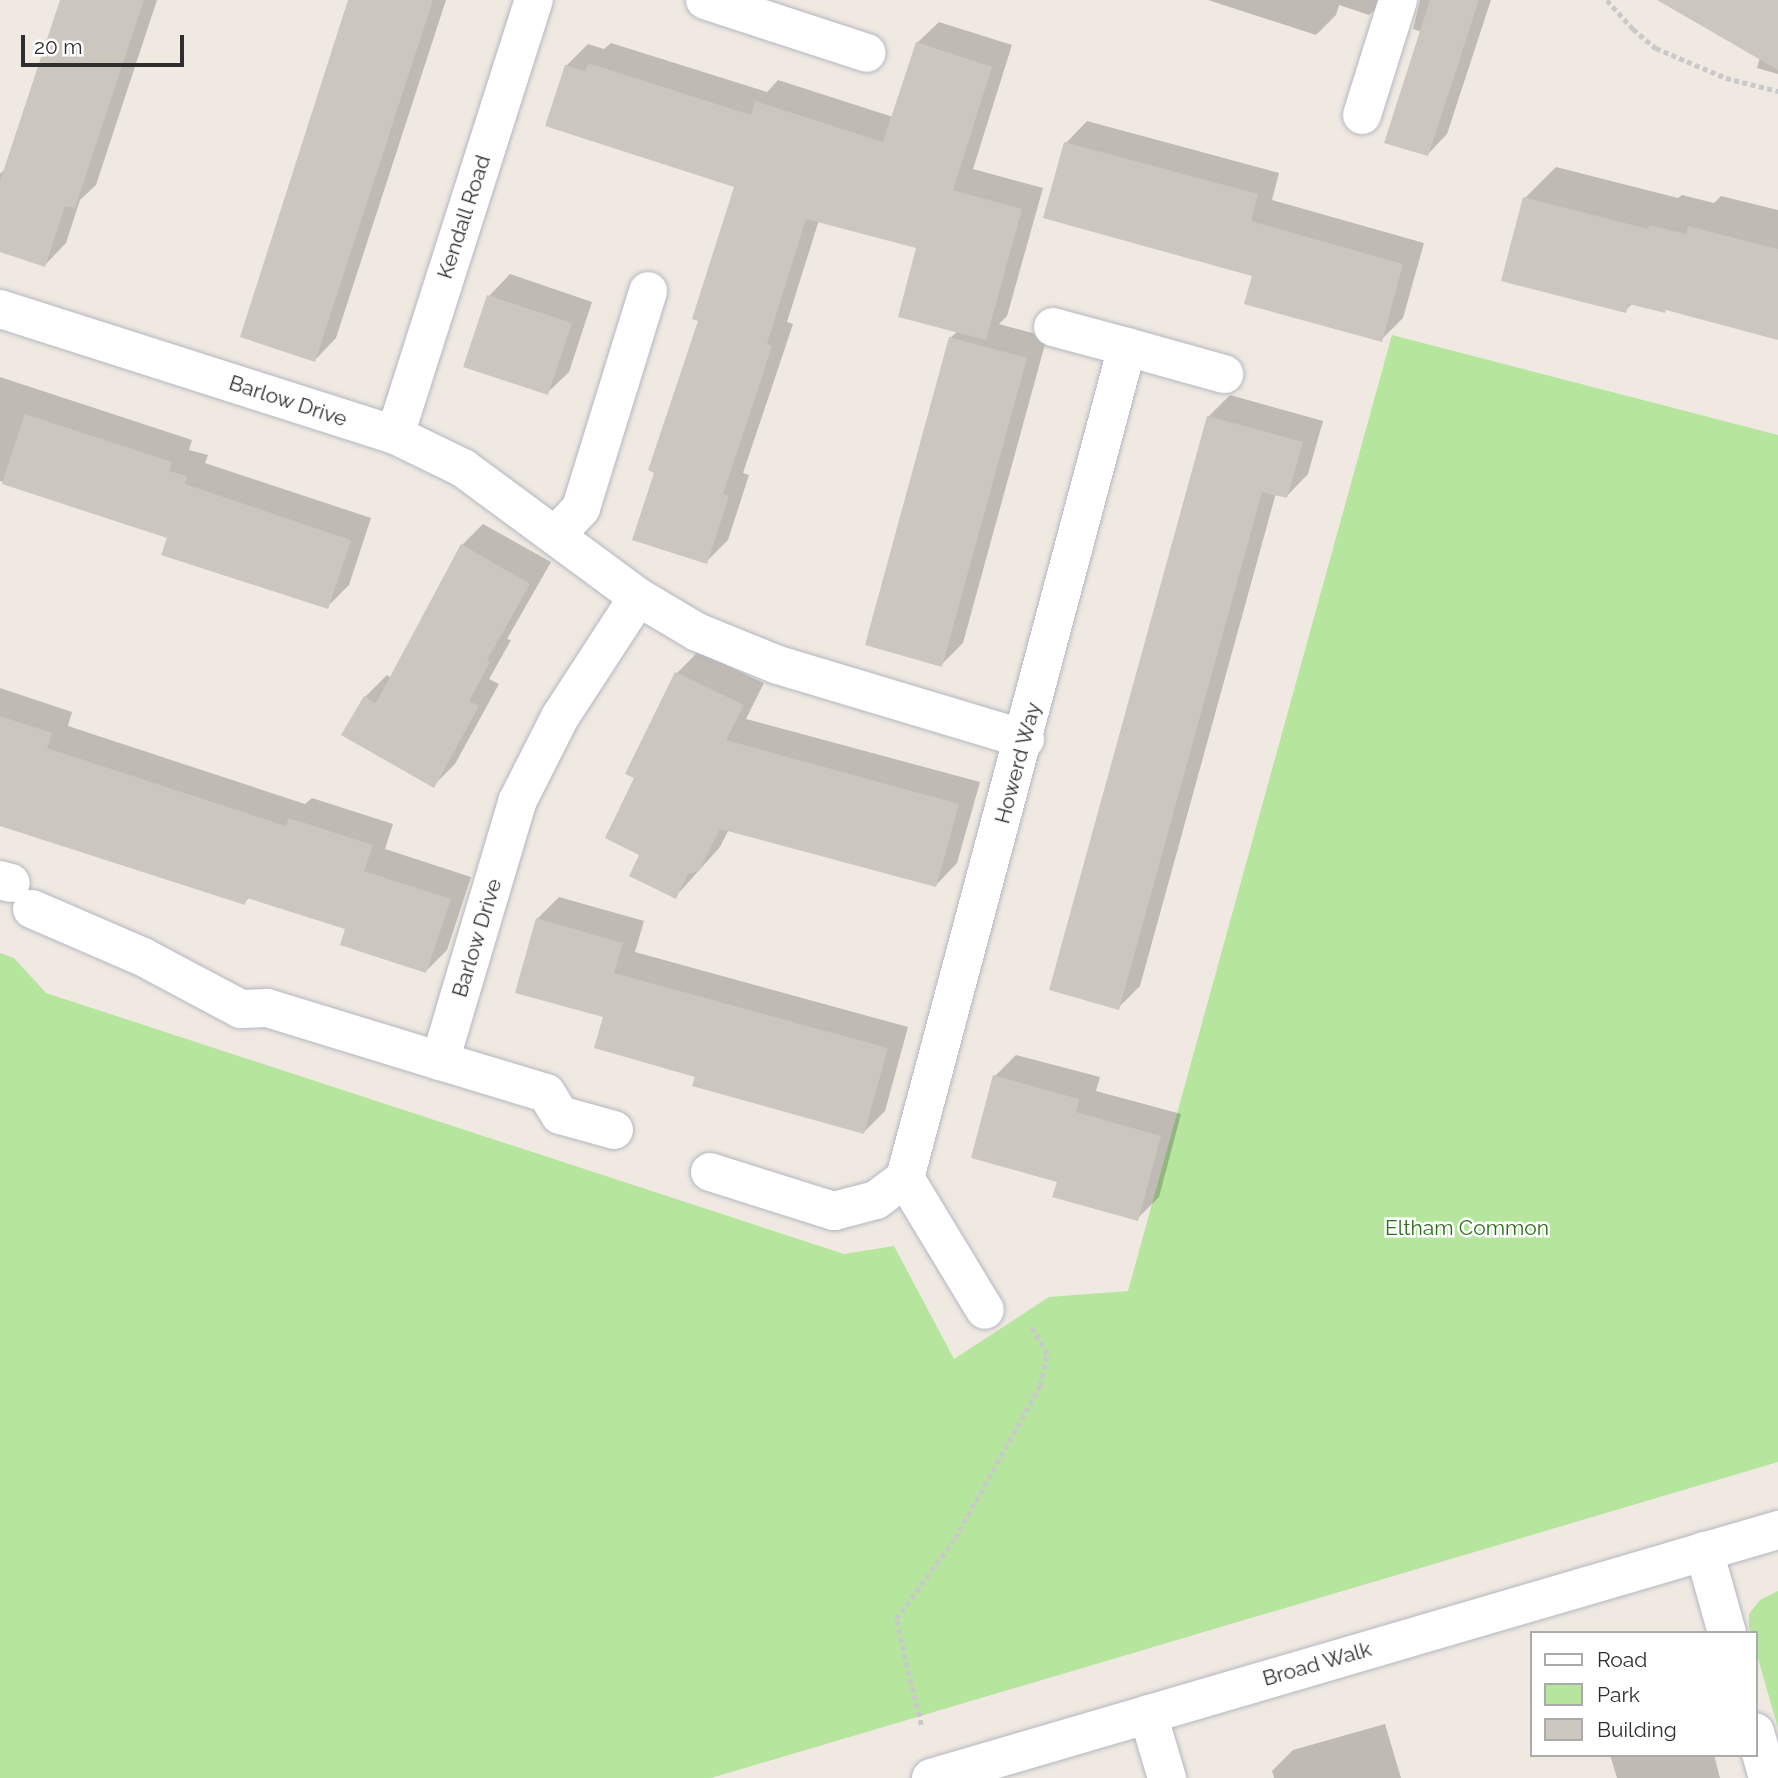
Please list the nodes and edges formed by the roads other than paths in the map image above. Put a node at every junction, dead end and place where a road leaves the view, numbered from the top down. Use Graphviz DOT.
graph roads {
  1 [pos="534,0"];
  2 [pos="705,0"];
  3 [pos="1398,0"];
  4 [pos="867,53"];
  5 [pos="1362,115"];
  6 [pos="648,290"];
  7 [pos="0,309"];
  8 [pos="1053,327"];
  9 [pos="1127,347"];
  10 [pos="1224,374"];
  11 [pos="395,435"];
  12 [pos="556,535"];
  13 [pos="638,597"];
  14 [pos="1025,739"];
  15 [pos="14,891"];
  16 [pos="440,1061"];
  17 [pos="614,1130"];
  18 [pos="710,1172"];
  19 [pos="905,1178"];
  20 [pos="985,1310"];
  21 [pos="1778,1530"];
  22 [pos="1704,1551"];
  23 [pos="1726,1631"];
  24 [pos="1148,1714"];
  25 [pos="1757,1739"];
  26 [pos="931,1778"];
  27 [pos="1167,1778"];
  28 [pos="1768,1778"];
  1 -- 11 [label="street, Kendall Road"];
  2 -- 4 [label="street"];
  3 -- 5 [label="street"];
  6 -- 12 [label="street"];
  7 -- 11 [label="street, Barlow Drive"];
  8 -- 9 [label="street"];
  9 -- 10 [label="street"];
  9 -- 14 [label="street, Howerd Way"];
  11 -- 12 [label="street, Barlow Drive"];
  12 -- 13 [label="street, Barlow Drive"];
  13 -- 14 [label="street, Barlow Drive"];
  13 -- 16 [label="street, Barlow Drive"];
  14 -- 19 [label="street, Howerd Way"];
  15 -- 16 [label="street"];
  16 -- 17 [label="street"];
  18 -- 19 [label="street"];
  19 -- 20 [label="street"];
  21 -- 22 [label="street, Broad Walk"];
  22 -- 23 [label="street"];
  22 -- 24 [label="street, Broad Walk"];
  24 -- 26 [label="street, Broad Walk"];
  24 -- 27 [label="street"];
  25 -- 28 [label="street"];
}
